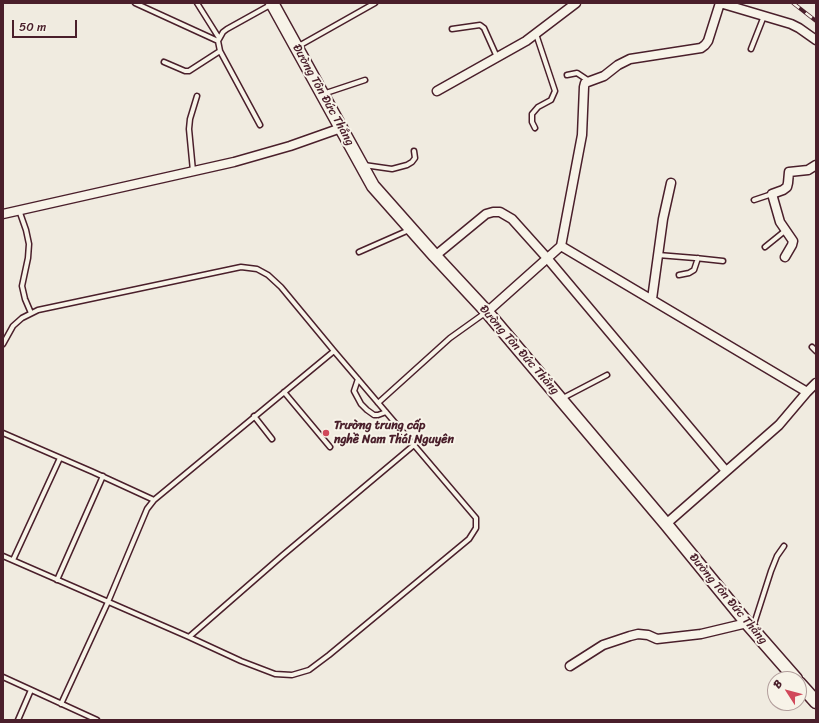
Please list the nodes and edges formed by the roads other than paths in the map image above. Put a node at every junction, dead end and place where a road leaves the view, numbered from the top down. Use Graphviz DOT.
graph roads {
  1 [pos="135,3"];
  2 [pos="197,3"];
  3 [pos="272,3"];
  4 [pos="375,3"];
  5 [pos="576,3"];
  6 [pos="720,3"];
  7 [pos="764,16"];
  8 [pos="452,29"];
  9 [pos="536,34"];
  10 [pos="218,39"];
  11 [pos="816,40"];
  12 [pos="296,47"];
  13 [pos="751,49"];
  14 [pos="220,51"];
  15 [pos="497,57"];
  16 [pos="164,62"];
  17 [pos="567,75"];
  18 [pos="365,80"];
  19 [pos="590,81"];
  20 [pos="437,91"];
  21 [pos="322,94"];
  22 [pos="197,96"];
  23 [pos="260,125"];
  24 [pos="342,128"];
  25 [pos="535,128"];
  26 [pos="414,151"];
  27 [pos="362,165"];
  28 [pos="816,165"];
  29 [pos="193,171"];
  30 [pos="671,183"];
  31 [pos="772,194"];
  32 [pos="754,200"];
  33 [pos="20,210"];
  34 [pos="3,214"];
  35 [pos="411,229"];
  36 [pos="786,230"];
  37 [pos="561,246"];
  38 [pos="765,247"];
  39 [pos="359,252"];
  40 [pos="658,255"];
  41 [pos="435,256"];
  42 [pos="785,257"];
  43 [pos="547,258"];
  44 [pos="698,258"];
  45 [pos="723,261"];
  46 [pos="679,275"];
  47 [pos="652,299"];
  48 [pos="487,312"];
  49 [pos="31,313"];
  50 [pos="3,344"];
  51 [pos="812,347"];
  52 [pos="334,351"];
  53 [pos="816,351"];
  54 [pos="607,375"];
  55 [pos="358,379"];
  56 [pos="816,383"];
  57 [pos="284,392"];
  58 [pos="807,392"];
  59 [pos="561,399"];
  60 [pos="378,403"];
  61 [pos="386,412"];
  62 [pos="254,416"];
  63 [pos="3,433"];
  64 [pos="272,439"];
  65 [pos="414,445"];
  66 [pos="330,447"];
  67 [pos="60,458"];
  68 [pos="726,471"];
  69 [pos="103,476"];
  70 [pos="154,500"];
  71 [pos="666,524"];
  72 [pos="784,546"];
  73 [pos="3,556"];
  74 [pos="13,560"];
  75 [pos="57,580"];
  76 [pos="108,602"];
  77 [pos="749,626"];
  78 [pos="189,637"];
  79 [pos="570,666"];
  80 [pos="789,671"];
  81 [pos="3,677"];
  82 [pos="31,690"];
  83 [pos="807,692"];
  84 [pos="816,702"];
  85 [pos="61,704"];
  86 [pos="18,720"];
  87 [pos="97,720"];
  1 -- 10 [label="lane"];
  2 -- 10 [label="lane"];
  3 -- 10 [label="lane"];
  3 -- 12 [label="main road, Đường Tôn Đức Thắng"];
  4 -- 12 [label="lane"];
  5 -- 9 [label="street"];
  6 -- 7 [label="street"];
  6 -- 19 [label="street"];
  7 -- 11 [label="street"];
  7 -- 13 [label="lane"];
  8 -- 15 [label="lane"];
  9 -- 15 [label="street"];
  9 -- 25 [label="lane"];
  10 -- 14 [label="lane"];
  12 -- 21 [label="main road, Đường Tôn Đức Thắng"];
  14 -- 16 [label="lane"];
  14 -- 23 [label="lane"];
  15 -- 20 [label="street"];
  17 -- 19 [label="lane"];
  18 -- 21 [label="lane"];
  19 -- 37 [label="street"];
  21 -- 24 [label="main road, Đường Tôn Đức Thắng"];
  22 -- 29 [label="lane"];
  24 -- 27 [label="main road, Đường Tôn Đức Thắng"];
  24 -- 29 [label="street"];
  26 -- 27 [label="lane"];
  27 -- 35 [label="main road, Đường Tôn Đức Thắng"];
  28 -- 31 [label="street"];
  29 -- 33 [label="street"];
  30 -- 40 [label="street"];
  31 -- 32 [label="lane"];
  31 -- 36 [label="street"];
  33 -- 34 [label="street"];
  33 -- 49 [label="lane"];
  35 -- 39 [label="lane"];
  35 -- 41 [label="main road, Đường Tôn Đức Thắng"];
  36 -- 38 [label="lane"];
  36 -- 42 [label="street"];
  37 -- 43 [label="street"];
  37 -- 47 [label="street"];
  40 -- 44 [label="lane"];
  40 -- 47 [label="street"];
  41 -- 43 [label="street"];
  41 -- 48 [label="main road, Đường Tôn Đức Thắng"];
  43 -- 48 [label="street"];
  43 -- 68 [label="street"];
  44 -- 45 [label="lane"];
  44 -- 46 [label="lane"];
  47 -- 58 [label="street"];
  48 -- 59 [label="main road, Đường Tôn Đức Thắng"];
  48 -- 60 [label="lane"];
  49 -- 50 [label="lane"];
  49 -- 52 [label="lane"];
  51 -- 53 [label="lane"];
  52 -- 55 [label="lane"];
  52 -- 57 [label="lane"];
  54 -- 59 [label="lane"];
  55 -- 60 [label="lane"];
  55 -- 61 [label="lane"];
  56 -- 58 [label="street"];
  57 -- 62 [label="lane"];
  57 -- 66 [label="lane"];
  58 -- 68 [label="street"];
  59 -- 71 [label="main road, Đường Tôn Đức Thắng"];
  60 -- 61 [label="lane"];
  61 -- 65 [label="lane"];
  62 -- 64 [label="lane"];
  62 -- 70 [label="lane"];
  63 -- 67 [label="lane"];
  65 -- 78 [label="lane"];
  65 -- 78 [label="lane"];
  67 -- 69 [label="lane"];
  67 -- 74 [label="lane"];
  68 -- 71 [label="street"];
  69 -- 70 [label="lane"];
  69 -- 75 [label="lane"];
  70 -- 76 [label="lane"];
  71 -- 77 [label="main road, Đường Tôn Đức Thắng"];
  72 -- 77 [label="lane"];
  73 -- 74 [label="lane"];
  74 -- 75 [label="lane"];
  75 -- 76 [label="lane"];
  76 -- 78 [label="lane"];
  76 -- 85 [label="lane"];
  77 -- 79 [label="street"];
  77 -- 80 [label="main road, Đường Tôn Đức Thắng"];
  81 -- 82 [label="lane"];
  82 -- 85 [label="lane"];
  82 -- 86 [label="lane"];
  83 -- 84 [label="main road"];
  85 -- 87 [label="lane"];
}
